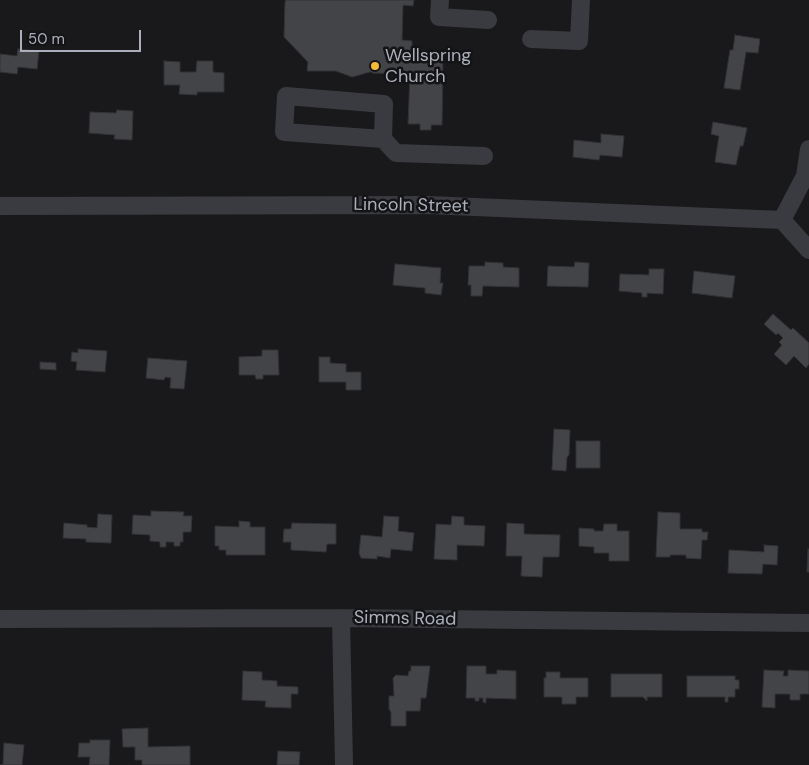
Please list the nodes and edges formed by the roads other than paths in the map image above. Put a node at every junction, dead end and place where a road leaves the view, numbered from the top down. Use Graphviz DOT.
graph roads {
  1 [pos="440,0"];
  2 [pos="581,0"];
  3 [pos="488,20"];
  4 [pos="531,39"];
  5 [pos="383,139"];
  6 [pos="809,149"];
  7 [pos="484,156"];
  8 [pos="0,206"];
  9 [pos="782,220"];
  10 [pos="809,250"];
  11 [pos="340,618"];
  12 [pos="0,620"];
  13 [pos="809,623"];
  14 [pos="344,765"];
  1 -- 3 [label="street"];
  2 -- 4 [label="street"];
  5 -- 5 [label="street"];
  5 -- 7 [label="street"];
  6 -- 9 [label="street"];
  8 -- 9 [label="street, Lincoln Street"];
  9 -- 10 [label="street"];
  11 -- 12 [label="street, Simms Road"];
  11 -- 13 [label="street, Simms Road"];
  11 -- 14 [label="street"];
}
